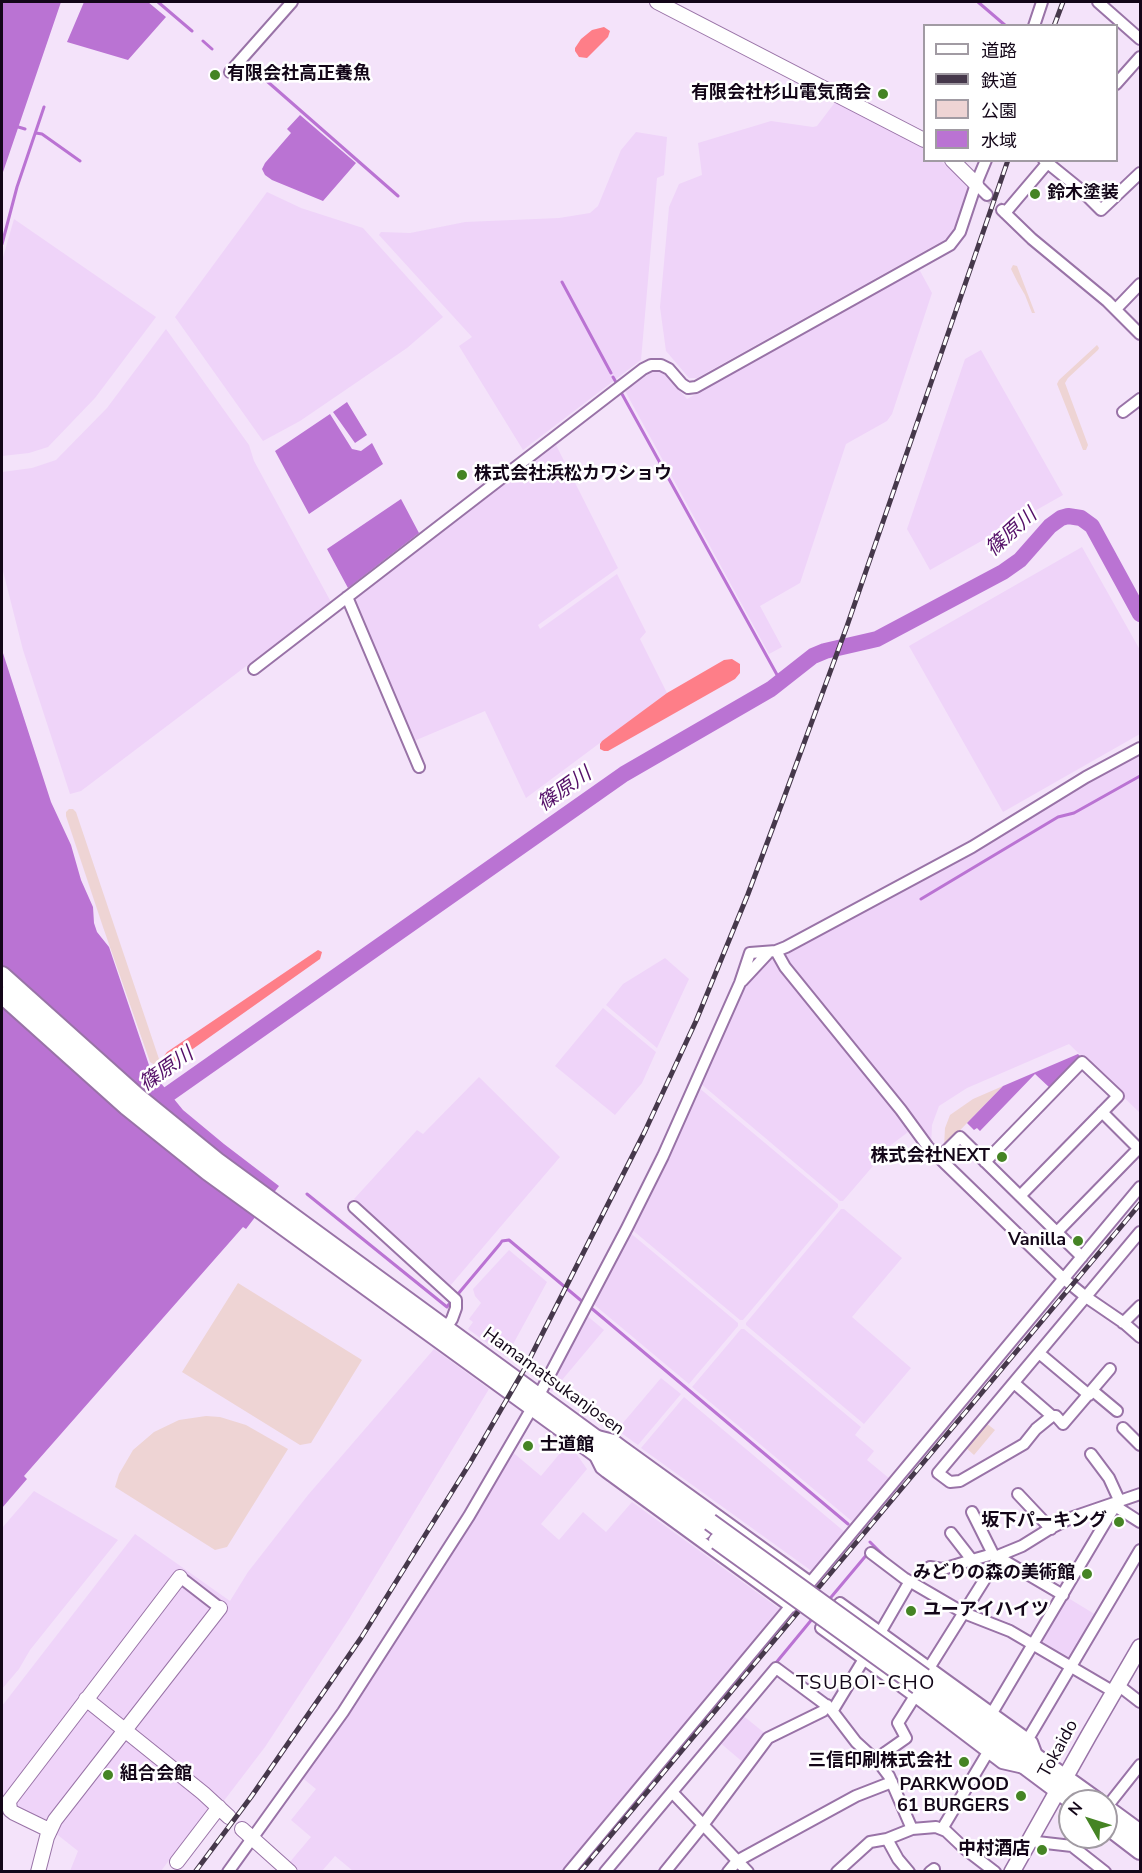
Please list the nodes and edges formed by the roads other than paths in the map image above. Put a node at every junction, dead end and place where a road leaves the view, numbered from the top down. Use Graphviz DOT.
graph roads {
  1 [pos="292,2"];
  2 [pos="657,2"];
  3 [pos="1042,2"];
  4 [pos="1098,2"];
  5 [pos="1035,24"];
  6 [pos="1140,39"];
  7 [pos="1140,57"];
  8 [pos="230,72"];
  9 [pos="1118,82"];
  10 [pos="923,139"];
  11 [pos="954,162"];
  12 [pos="985,162"];
  13 [pos="1047,162"];
  14 [pos="1140,173"];
  15 [pos="976,184"];
  16 [pos="987,195"];
  17 [pos="1140,284"];
  18 [pos="1116,309"];
  19 [pos="1140,334"];
  20 [pos="1140,399"];
  21 [pos="1123,412"];
  22 [pos="346,597"];
  23 [pos="254,669"];
  24 [pos="1140,748"];
  25 [pos="419,767"];
  26 [pos="772,951"];
  27 [pos="2,975"];
  28 [pos="2,995"];
  29 [pos="1102,1112"];
  30 [pos="1140,1149"];
  31 [pos="939,1158"];
  32 [pos="985,1162"];
  33 [pos="1140,1187"];
  34 [pos="1020,1196"];
  35 [pos="354,1207"];
  36 [pos="273,1211"];
  37 [pos="1057,1232"];
  38 [pos="1140,1232"];
  39 [pos="1082,1257"];
  40 [pos="1064,1279"];
  41 [pos="1086,1297"];
  42 [pos="1140,1306"];
  43 [pos="1123,1323"];
  44 [pos="450,1336"];
  45 [pos="1140,1337"];
  46 [pos="1038,1353"];
  47 [pos="1110,1369"];
  48 [pos="1014,1383"];
  49 [pos="1091,1393"];
  50 [pos="535,1401"];
  51 [pos="1117,1411"];
  52 [pos="1052,1416"];
  53 [pos="1123,1428"];
  54 [pos="593,1443"];
  55 [pos="1140,1445"];
  56 [pos="1091,1454"];
  57 [pos="1018,1494"];
  58 [pos="1140,1494"];
  59 [pos="1117,1504"];
  60 [pos="972,1512"];
  61 [pos="1140,1522"];
  62 [pos="1051,1529"];
  63 [pos="951,1533"];
  64 [pos="1140,1550"];
  65 [pos="871,1553"];
  66 [pos="996,1556"];
  67 [pos="972,1560"];
  68 [pos="930,1567"];
  69 [pos="180,1577"];
  70 [pos="910,1581"];
  71 [pos="810,1582"];
  72 [pos="1063,1594"];
  73 [pos="791,1607"];
  74 [pos="220,1608"];
  75 [pos="964,1613"];
  76 [pos="880,1633"];
  77 [pos="1033,1644"];
  78 [pos="1140,1647"];
  79 [pos="864,1659"];
  80 [pos="1071,1667"];
  81 [pos="922,1682"];
  82 [pos="1116,1689"];
  83 [pos="86,1699"];
  84 [pos="1140,1702"];
  85 [pos="830,1708"];
  86 [pos="992,1713"];
  87 [pos="125,1730"];
  88 [pos="1028,1739"];
  89 [pos="988,1752"];
  90 [pos="876,1759"];
  91 [pos="1034,1764"];
  92 [pos="1140,1765"];
  93 [pos="892,1782"];
  94 [pos="1061,1784"];
  95 [pos="1064,1789"];
  96 [pos="1072,1789"];
  97 [pos="672,1792"];
  98 [pos="1118,1793"];
  99 [pos="1118,1817"];
  100 [pos="704,1826"];
  101 [pos="242,1828"];
  102 [pos="912,1829"];
  103 [pos="942,1829"];
  104 [pos="49,1830"];
  105 [pos="1140,1833"];
  106 [pos="1118,1835"];
  107 [pos="252,1838"];
  108 [pos="888,1839"];
  109 [pos="1031,1839"];
  110 [pos="1058,1844"];
  111 [pos="1076,1849"];
  112 [pos="1140,1851"];
  113 [pos="737,1861"];
  114 [pos="174,1867"];
  115 [pos="38,1872"];
  116 [pos="228,1872"];
  117 [pos="290,1872"];
  118 [pos="569,1872"];
  119 [pos="605,1872"];
  120 [pos="665,1872"];
  121 [pos="728,1872"];
  122 [pos="748,1872"];
  123 [pos="837,1872"];
  124 [pos="909,1872"];
  125 [pos="995,1872"];
  126 [pos="1012,1872"];
  127 [pos="1105,1872"];
  1 -- 8 [label="street"];
  2 -- 10 [label="street"];
  3 -- 5 [label="street"];
  4 -- 6 [label="street"];
  7 -- 9 [label="street"];
  11 -- 15 [label="street"];
  12 -- 15 [label="street"];
  13 -- 14 [label="street"];
  13 -- 18 [label="street"];
  15 -- 16 [label="street"];
  15 -- 22 [label="street"];
  17 -- 18 [label="street"];
  18 -- 19 [label="street"];
  20 -- 21 [label="street"];
  22 -- 23 [label="street"];
  22 -- 25 [label="street"];
  24 -- 26 [label="street"];
  26 -- 31 [label="street"];
  26 -- 50 [label="street"];
  27 -- 36 [label="main road, Hamamatsukanjosen"];
  28 -- 36 [label="main road, Hamamatsukanjosen"];
  29 -- 30 [label="street"];
  29 -- 32 [label="street"];
  29 -- 34 [label="street"];
  30 -- 37 [label="street"];
  31 -- 32 [label="street"];
  31 -- 40 [label="street"];
  32 -- 34 [label="street"];
  33 -- 39 [label="street"];
  34 -- 37 [label="street"];
  35 -- 44 [label="street"];
  36 -- 44 [label="main road, Hamamatsukanjosen"];
  37 -- 39 [label="street"];
  38 -- 41 [label="street"];
  39 -- 40 [label="street"];
  40 -- 41 [label="street"];
  40 -- 71 [label="street"];
  41 -- 43 [label="street"];
  41 -- 46 [label="street"];
  42 -- 43 [label="street"];
  43 -- 45 [label="street"];
  44 -- 50 [label="main road, Hamamatsukanjosen"];
  46 -- 48 [label="street"];
  46 -- 49 [label="street"];
  47 -- 49 [label="street"];
  48 -- 52 [label="street"];
  48 -- 52 [label="street"];
  49 -- 51 [label="street"];
  49 -- 52 [label="street"];
  50 -- 54 [label="main road, Hamamatsukanjosen"];
  50 -- 107 [label="street"];
  53 -- 55 [label="street"];
  54 -- 71 [label="street"];
  54 -- 73 [label="street"];
  54 -- 81 [label="main road, Hamamatsukanjosen, bridge"];
  56 -- 59 [label="street"];
  57 -- 62 [label="street"];
  58 -- 59 [label="street"];
  59 -- 61 [label="street"];
  59 -- 62 [label="street"];
  59 -- 72 [label="street"];
  60 -- 66 [label="street"];
  62 -- 66 [label="street"];
  63 -- 67 [label="street"];
  64 -- 80 [label="street"];
  65 -- 70 [label="street"];
  66 -- 67 [label="street"];
  66 -- 72 [label="street"];
  66 -- 75 [label="street"];
  67 -- 68 [label="street"];
  69 -- 74 [label="street"];
  69 -- 83 [label="street"];
  70 -- 75 [label="street"];
  70 -- 76 [label="street"];
  71 -- 73 [label="street"];
  72 -- 77 [label="street"];
  73 -- 118 [label="street"];
  74 -- 87 [label="street"];
  75 -- 77 [label="street"];
  75 -- 81 [label="street"];
  76 -- 79 [label="street"];
  76 -- 79 [label="street"];
  76 -- 81 [label="street"];
  77 -- 80 [label="street"];
  77 -- 86 [label="street"];
  78 -- 82 [label="main road, Tokaido"];
  79 -- 81 [label="street"];
  79 -- 85 [label="street"];
  80 -- 82 [label="street"];
  80 -- 88 [label="street"];
  81 -- 86 [label="street"];
  81 -- 89 [label="street"];
  81 -- 90 [label="street"];
  81 -- 91 [label="main road, Hamamatsukanjosen"];
  82 -- 84 [label="street"];
  82 -- 94 [label="main road, Tokaido"];
  83 -- 87 [label="street"];
  83 -- 104 [label="street"];
  85 -- 90 [label="street"];
  85 -- 97 [label="street"];
  85 -- 100 [label="street"];
  86 -- 88 [label="street"];
  87 -- 104 [label="street"];
  87 -- 114 [label="street"];
  88 -- 91 [label="street"];
  89 -- 91 [label="street"];
  89 -- 103 [label="street"];
  90 -- 93 [label="street"];
  91 -- 94 [label="main road, Hamamatsukanjosen"];
  92 -- 98 [label="street"];
  93 -- 102 [label="street"];
  93 -- 113 [label="street"];
  94 -- 95 [label="main road, Hamamatsukanjosen"];
  94 -- 96 [label="main road, Hamamatsukanjosen"];
  94 -- 109 [label="main road, Tokaido"];
  97 -- 100 [label="street"];
  97 -- 119 [label="street"];
  99 -- 105 [label="main road"];
  100 -- 113 [label="street"];
  100 -- 120 [label="street"];
  101 -- 107 [label="street"];
  102 -- 103 [label="street"];
  102 -- 108 [label="street"];
  103 -- 125 [label="street"];
  104 -- 115 [label="street"];
  106 -- 112 [label="main road"];
  107 -- 116 [label="street"];
  107 -- 117 [label="street"];
  108 -- 123 [label="street"];
  108 -- 124 [label="street"];
  109 -- 110 [label="street"];
  109 -- 126 [label="main road, Tokaido"];
  111 -- 127 [label="street"];
  113 -- 121 [label="street"];
  113 -- 122 [label="street"];
}
